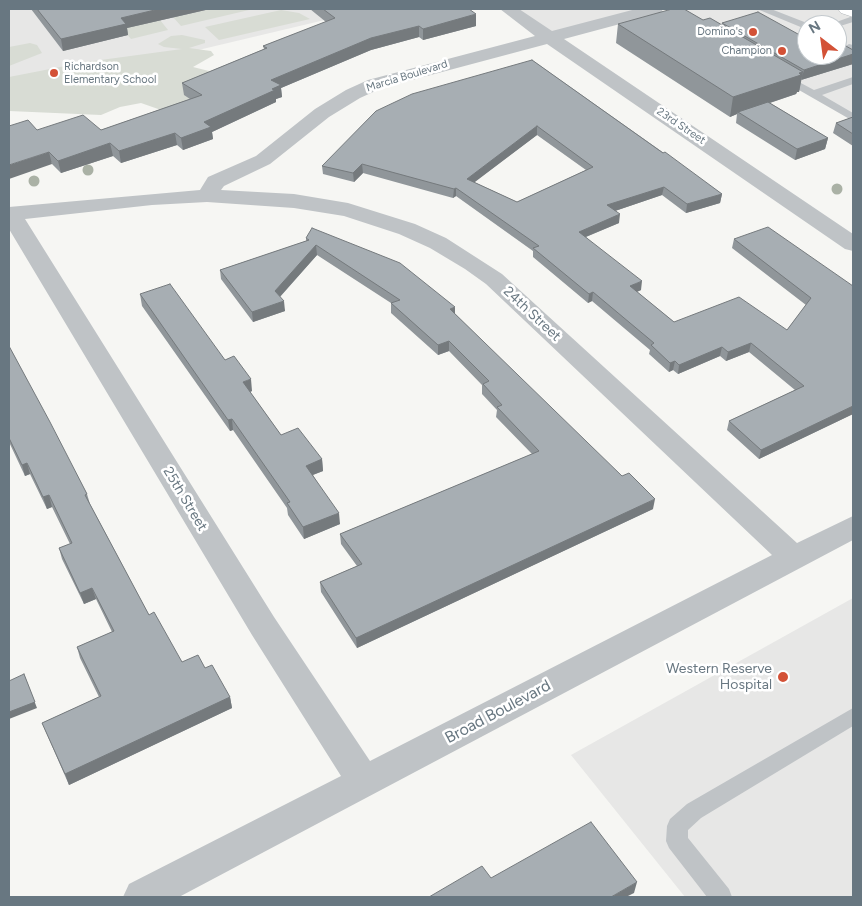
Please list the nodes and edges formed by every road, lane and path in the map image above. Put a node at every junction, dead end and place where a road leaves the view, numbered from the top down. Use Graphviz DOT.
graph roads {
  1 [pos="508,9"];
  2 [pos="655,9"];
  3 [pos="762,9"];
  4 [pos="847,9"];
  5 [pos="853,12"];
  6 [pos="797,22"];
  7 [pos="550,37"];
  8 [pos="773,71"];
  9 [pos="853,80"];
  10 [pos="813,94"];
  11 [pos="853,118"];
  12 [pos="206,196"];
  13 [pos="9,213"];
  14 [pos="853,244"];
  15 [pos="853,527"];
  16 [pos="793,558"];
  17 [pos="853,716"];
  18 [pos="364,783"];
  19 [pos="142,897"];
  20 [pos="721,897"];
  1 -- 7 [label="street, 23rd Street"];
  2 -- 7 [label="street, Marcia Boulevard"];
  3 -- 6 [label="lane"];
  4 -- 5 [label="main road"];
  7 -- 12 [label="street, Marcia Boulevard"];
  7 -- 14 [label="street, 23rd Street"];
  8 -- 10 [label="lane"];
  9 -- 10 [label="lane"];
  10 -- 11 [label="lane"];
  12 -- 13 [label="street"];
  12 -- 16 [label="street, 24th Street"];
  13 -- 18 [label="street, 25th Street"];
  15 -- 16 [label="street, Broad Boulevard"];
  16 -- 18 [label="street, Broad Boulevard"];
  17 -- 20 [label="lane"];
  18 -- 19 [label="street, Broad Boulevard"];
}
